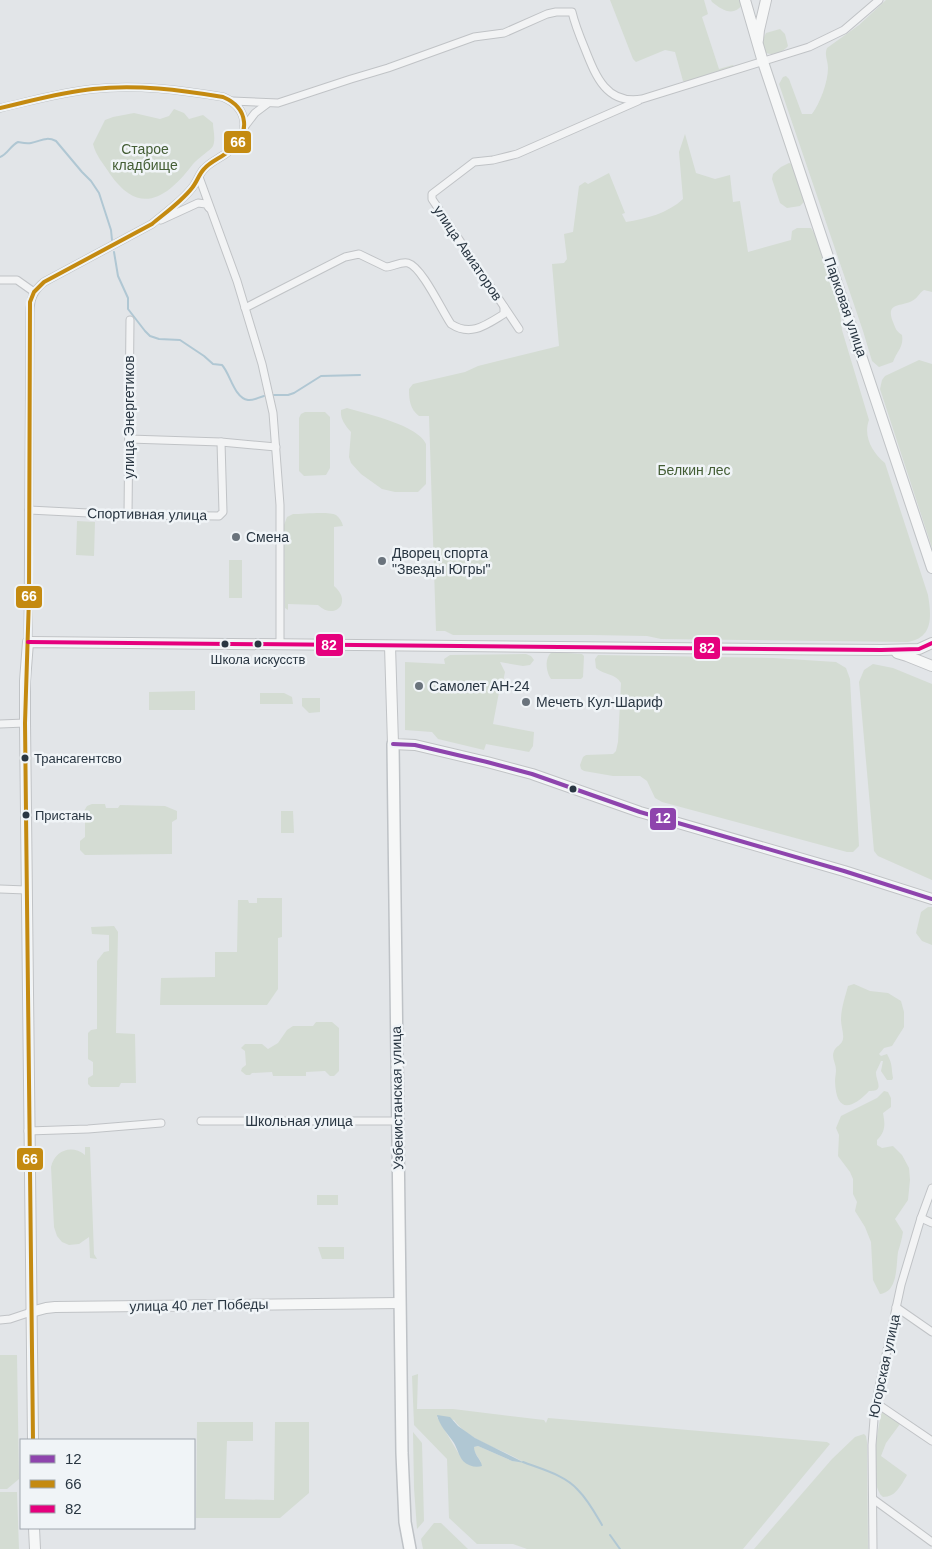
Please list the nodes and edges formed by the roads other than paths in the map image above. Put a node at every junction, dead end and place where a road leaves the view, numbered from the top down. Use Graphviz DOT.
graph roads {
  1 [pos="745,0"];
  2 [pos="766,0"];
  3 [pos="878,0"];
  4 [pos="759,49"];
  5 [pos="763,62"];
  6 [pos="642,99"];
  7 [pos="232,101"];
  8 [pos="267,104"];
  9 [pos="0,108"];
  10 [pos="244,128"];
  11 [pos="199,176"];
  12 [pos="211,210"];
  13 [pos="152,224"];
  14 [pos="0,280"];
  15 [pos="34,292"];
  16 [pos="504,307"];
  17 [pos="245,308"];
  18 [pos="130,320"];
  19 [pos="519,329"];
  20 [pos="129,439"];
  21 [pos="221,442"];
  22 [pos="276,447"];
  23 [pos="29,510"];
  24 [pos="128,514"];
  25 [pos="932,567"];
  26 [pos="28,642"];
  27 [pos="932,644"];
  28 [pos="280,646"];
  29 [pos="390,646"];
  30 [pos="881,650"];
  31 [pos="932,666"];
  32 [pos="25,723"];
  33 [pos="0,724"];
  34 [pos="393,744"];
  35 [pos="0,889"];
  36 [pos="26,890"];
  37 [pos="932,900"];
  38 [pos="201,1121"];
  39 [pos="397,1121"];
  40 [pos="161,1124"];
  41 [pos="28,1131"];
  42 [pos="932,1188"];
  43 [pos="921,1218"];
  44 [pos="932,1223"];
  45 [pos="400,1304"];
  46 [pos="896,1307"];
  47 [pos="31,1312"];
  48 [pos="0,1320"];
  49 [pos="932,1332"];
  50 [pos="876,1403"];
  51 [pos="33,1439"];
  52 [pos="932,1441"];
  53 [pos="873,1499"];
  54 [pos="34,1529"];
  55 [pos="932,1542"];
  56 [pos="35,1549"];
  57 [pos="410,1549"];
  58 [pos="873,1549"];
  1 -- 4 [label="main road, Парковая улица"];
  2 -- 4 [label="main road"];
  3 -- 5 [label="street"];
  4 -- 5 [label="main road, Парковая улица"];
  5 -- 6 [label="street"];
  5 -- 25 [label="main road, Парковая улица"];
  6 -- 8 [label="street"];
  6 -- 16 [label="street, улица Авиаторов"];
  7 -- 8 [label="street"];
  7 -- 9 [label="street"];
  7 -- 10 [label="street"];
  8 -- 10 [label="street"];
  10 -- 11 [label="street"];
  11 -- 12 [label="street"];
  11 -- 13 [label="street"];
  12 -- 13 [label="street"];
  12 -- 17 [label="street"];
  13 -- 15 [label="street"];
  14 -- 15 [label="street"];
  15 -- 23 [label="street"];
  16 -- 17 [label="street"];
  16 -- 19 [label="street, улица Авиаторов"];
  17 -- 22 [label="street"];
  18 -- 20 [label="street, улица Энергетиков"];
  20 -- 21 [label="street"];
  20 -- 24 [label="street, улица Энергетиков"];
  21 -- 22 [label="street"];
  21 -- 24 [label="street, Спортивная улица"];
  22 -- 28 [label="street"];
  23 -- 24 [label="street, Спортивная улица"];
  23 -- 26 [label="street"];
  26 -- 28 [label="main road"];
  26 -- 32 [label="main road"];
  27 -- 30 [label="main road"];
  28 -- 29 [label="main road"];
  29 -- 30 [label="main road"];
  29 -- 34 [label="main road, Узбекистанская улица"];
  30 -- 31 [label="main road"];
  32 -- 33 [label="street"];
  32 -- 36 [label="main road"];
  34 -- 37 [label="main road"];
  34 -- 39 [label="main road, Узбекистанская улица"];
  35 -- 36 [label="street"];
  36 -- 41 [label="main road"];
  38 -- 39 [label="street, Школьная улица"];
  39 -- 45 [label="main road, Узбекистанская улица"];
  40 -- 41 [label="street"];
  41 -- 47 [label="main road"];
  42 -- 43 [label="street, Югорская улица"];
  43 -- 44 [label="street"];
  43 -- 46 [label="street, Югорская улица"];
  45 -- 47 [label="main road, улица 40 лет Победы"];
  45 -- 57 [label="main road, Узбекистанская улица"];
  46 -- 49 [label="street"];
  46 -- 50 [label="street, Югорская улица"];
  47 -- 48 [label="street, улица 40 лет Победы"];
  47 -- 51 [label="main road"];
  50 -- 52 [label="street"];
  50 -- 53 [label="street, Югорская улица"];
  53 -- 55 [label="street"];
  53 -- 58 [label="street, Югорская улица"];
  54 -- 56 [label="main road"];
}
